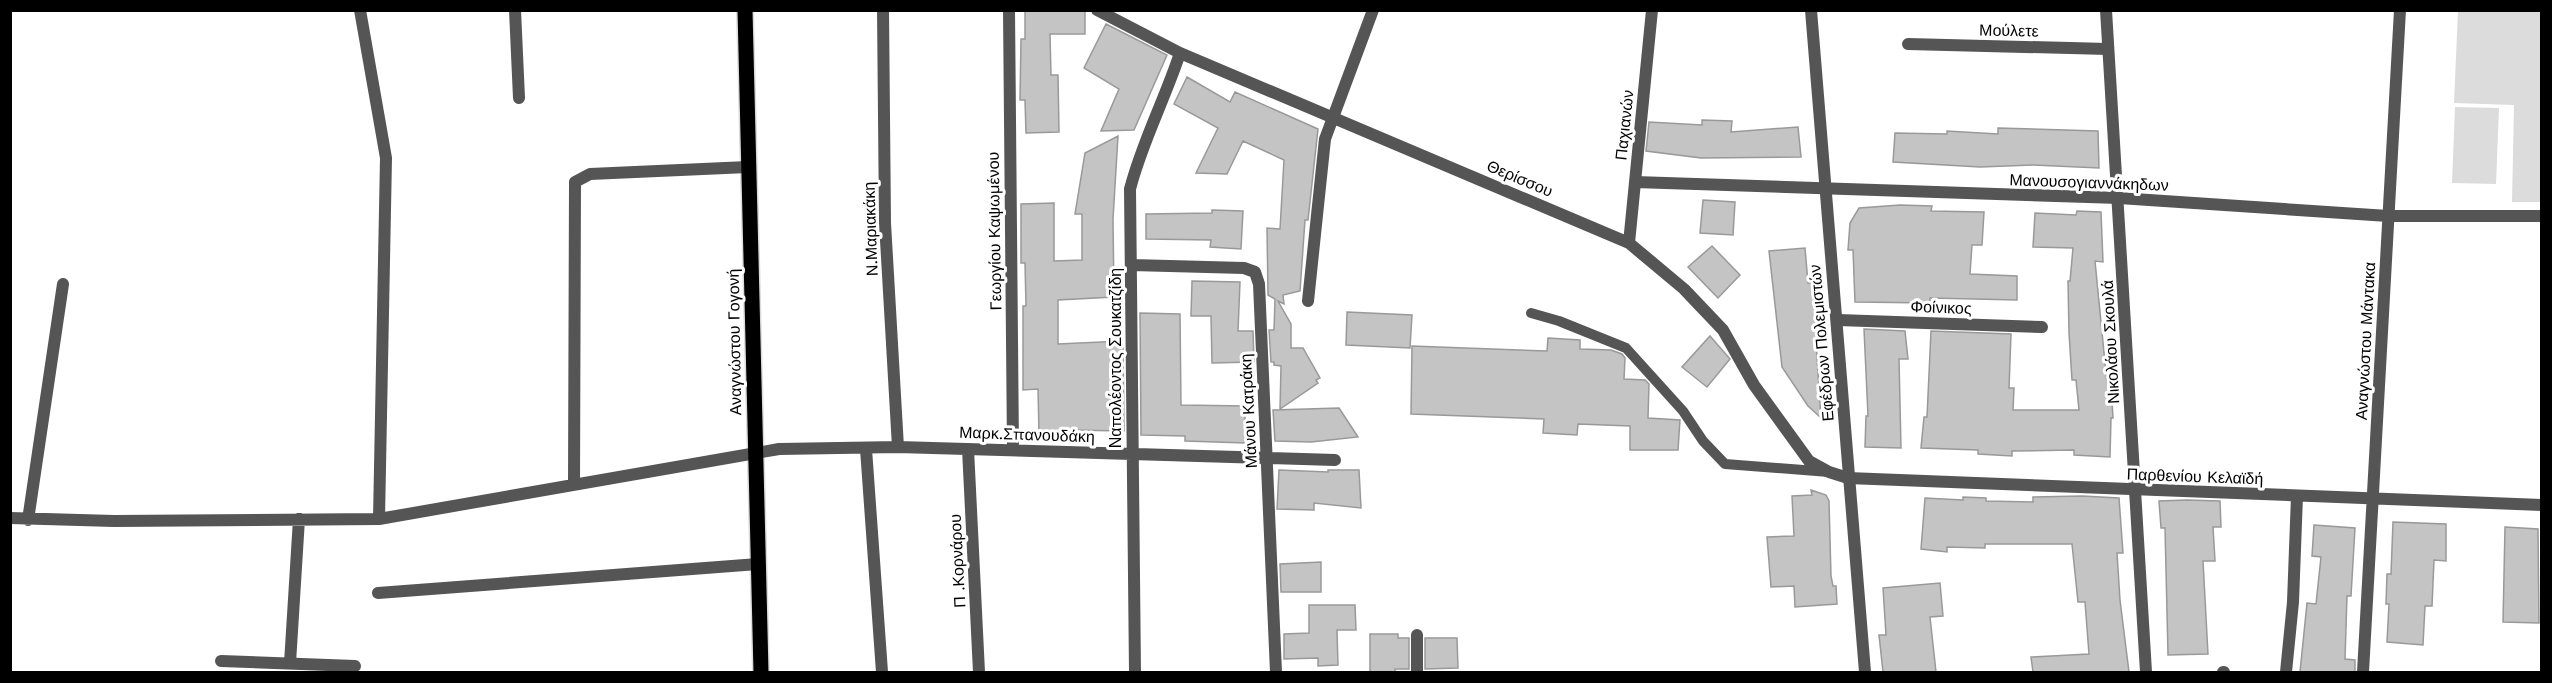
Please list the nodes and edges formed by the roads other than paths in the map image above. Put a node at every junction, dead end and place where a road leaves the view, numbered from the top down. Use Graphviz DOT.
graph roads {
  1 [pos="360,10"];
  2 [pos="515,10"];
  3 [pos="745,10"];
  4 [pos="883,10"];
  5 [pos="1009,10"];
  6 [pos="1097,10"];
  7 [pos="1373,10"];
  8 [pos="1652,10"];
  9 [pos="1810,10"];
  10 [pos="2106,10"];
  11 [pos="2400,10"];
  12 [pos="1908,44"];
  13 [pos="2108,49"];
  14 [pos="1180,53"];
  15 [pos="519,98"];
  16 [pos="1332,116"];
  17 [pos="748,167"];
  18 [pos="1635,182"];
  19 [pos="1824,189"];
  20 [pos="2119,198"];
  21 [pos="2388,216"];
  22 [pos="2541,216"];
  23 [pos="1629,243"];
  24 [pos="1132,265"];
  25 [pos="63,284"];
  26 [pos="1308,301"];
  27 [pos="1531,313"];
  28 [pos="1838,320"];
  29 [pos="2042,327"];
  30 [pos="898,447"];
  31 [pos="866,449"];
  32 [pos="968,449"];
  33 [pos="1013,450"];
  34 [pos="754,454"];
  35 [pos="1132,454"];
  36 [pos="1267,460"];
  37 [pos="1335,460"];
  38 [pos="1829,472"];
  39 [pos="1848,478"];
  40 [pos="574,485"];
  41 [pos="2135,490"];
  42 [pos="2297,496"];
  43 [pos="2373,499"];
  44 [pos="2541,505"];
  45 [pos="10,518"];
  46 [pos="298,519"];
  47 [pos="379,519"];
  48 [pos="28,520"];
  49 [pos="758,564"];
  50 [pos="378,592"];
  51 [pos="1417,635"];
  52 [pos="221,661"];
  53 [pos="290,663"];
  54 [pos="355,666"];
  55 [pos="761,672"];
  56 [pos="882,672"];
  57 [pos="979,672"];
  58 [pos="1135,672"];
  59 [pos="1276,672"];
  60 [pos="1417,672"];
  61 [pos="1865,672"];
  62 [pos="2146,672"];
  63 [pos="2286,672"];
  64 [pos="2363,672"];
  1 -- 47 [label="street"];
  2 -- 15 [label="street"];
  3 -- 17 [label="main road, Αναγνώστου Γογονή"];
  4 -- 30 [label="street, Ν.Μαριακάκη"];
  5 -- 33 [label="street, Γεωργίου Καψωμένου"];
  6 -- 14 [label="street, Θερίσσου"];
  7 -- 16 [label="street"];
  8 -- 18 [label="street, Παχιανών"];
  9 -- 19 [label="street, Εφέδρων Πολεμιστών"];
  10 -- 13 [label="street, Νικολάου Σκουλά"];
  11 -- 21 [label="street, Αναγνώστου Μάντακα"];
  12 -- 13 [label="street, Μούλετε"];
  13 -- 20 [label="street, Νικολάου Σκουλά"];
  14 -- 16 [label="street, Θερίσσου"];
  14 -- 24 [label="street, Ναπολέοντος Σουκατζίδη"];
  16 -- 23 [label="street, Θερίσσου"];
  16 -- 26 [label="street"];
  17 -- 34 [label="main road, Αναγνώστου Γογονή"];
  17 -- 40 [label="street"];
  18 -- 19 [label="street, Μανουσογιαννάκηδων"];
  18 -- 23 [label="street, Παχιανών"];
  19 -- 20 [label="street, Μανουσογιαννάκηδων"];
  19 -- 28 [label="street, Εφέδρων Πολεμιστών"];
  20 -- 21 [label="street, Μανουσογιαννάκηδων"];
  20 -- 41 [label="street, Νικολάου Σκουλά"];
  21 -- 22 [label="street, Μανουσογιαννάκηδων"];
  21 -- 43 [label="street, Αναγνώστου Μάντακα"];
  23 -- 38 [label="street, Θερίσσου"];
  24 -- 35 [label="street, Ναπολέοντος Σουκατζίδη"];
  24 -- 36 [label="street, Μάνου Κατράκη"];
  25 -- 48 [label="street"];
  27 -- 38 [label="lane"];
  28 -- 29 [label="street, Φοίνικος"];
  28 -- 39 [label="street, Εφέδρων Πολεμιστών"];
  30 -- 31 [label="street, Μαρκ.Σπανουδάκη"];
  30 -- 32 [label="street, Μαρκ.Σπανουδάκη"];
  31 -- 34 [label="street, Μαρκ.Σπανουδάκη"];
  31 -- 56 [label="street"];
  32 -- 33 [label="street, Μαρκ.Σπανουδάκη"];
  32 -- 57 [label="street, Π .Κορνάρου"];
  33 -- 35 [label="street, Μαρκ.Σπανουδάκη"];
  34 -- 40 [label="street, Μαρκ.Σπανουδάκη"];
  34 -- 49 [label="main road, Αναγνώστου Γογονή"];
  35 -- 36 [label="street, Μαρκ.Σπανουδάκη"];
  35 -- 58 [label="street, Ναπολέοντος Σουκατζίδη"];
  36 -- 37 [label="street, Μαρκ.Σπανουδάκη"];
  36 -- 59 [label="street, Μάνου Κατράκη"];
  38 -- 39 [label="street, Θερίσσου"];
  39 -- 41 [label="street, Παρθενίου Κελαϊδή"];
  39 -- 61 [label="street, Εφέδρων Πολεμιστών"];
  40 -- 47 [label="street, Μαρκ.Σπανουδάκη"];
  41 -- 42 [label="street, Παρθενίου Κελαϊδή"];
  41 -- 62 [label="street, Νικολάου Σκουλά"];
  42 -- 43 [label="street, Παρθενίου Κελαϊδή"];
  42 -- 63 [label="street"];
  43 -- 44 [label="street, Παρθενίου Κελαϊδή"];
  43 -- 64 [label="street, Αναγνώστου Μάντακα"];
  45 -- 48 [label="street, Μαρκ.Σπανουδάκη"];
  46 -- 47 [label="street, Μαρκ.Σπανουδάκη"];
  46 -- 48 [label="street, Μαρκ.Σπανουδάκη"];
  46 -- 53 [label="street"];
  49 -- 50 [label="street"];
  49 -- 55 [label="main road, Αναγνώστου Γογονή"];
  51 -- 60 [label="street"];
  52 -- 53 [label="street"];
  53 -- 54 [label="street"];
}
